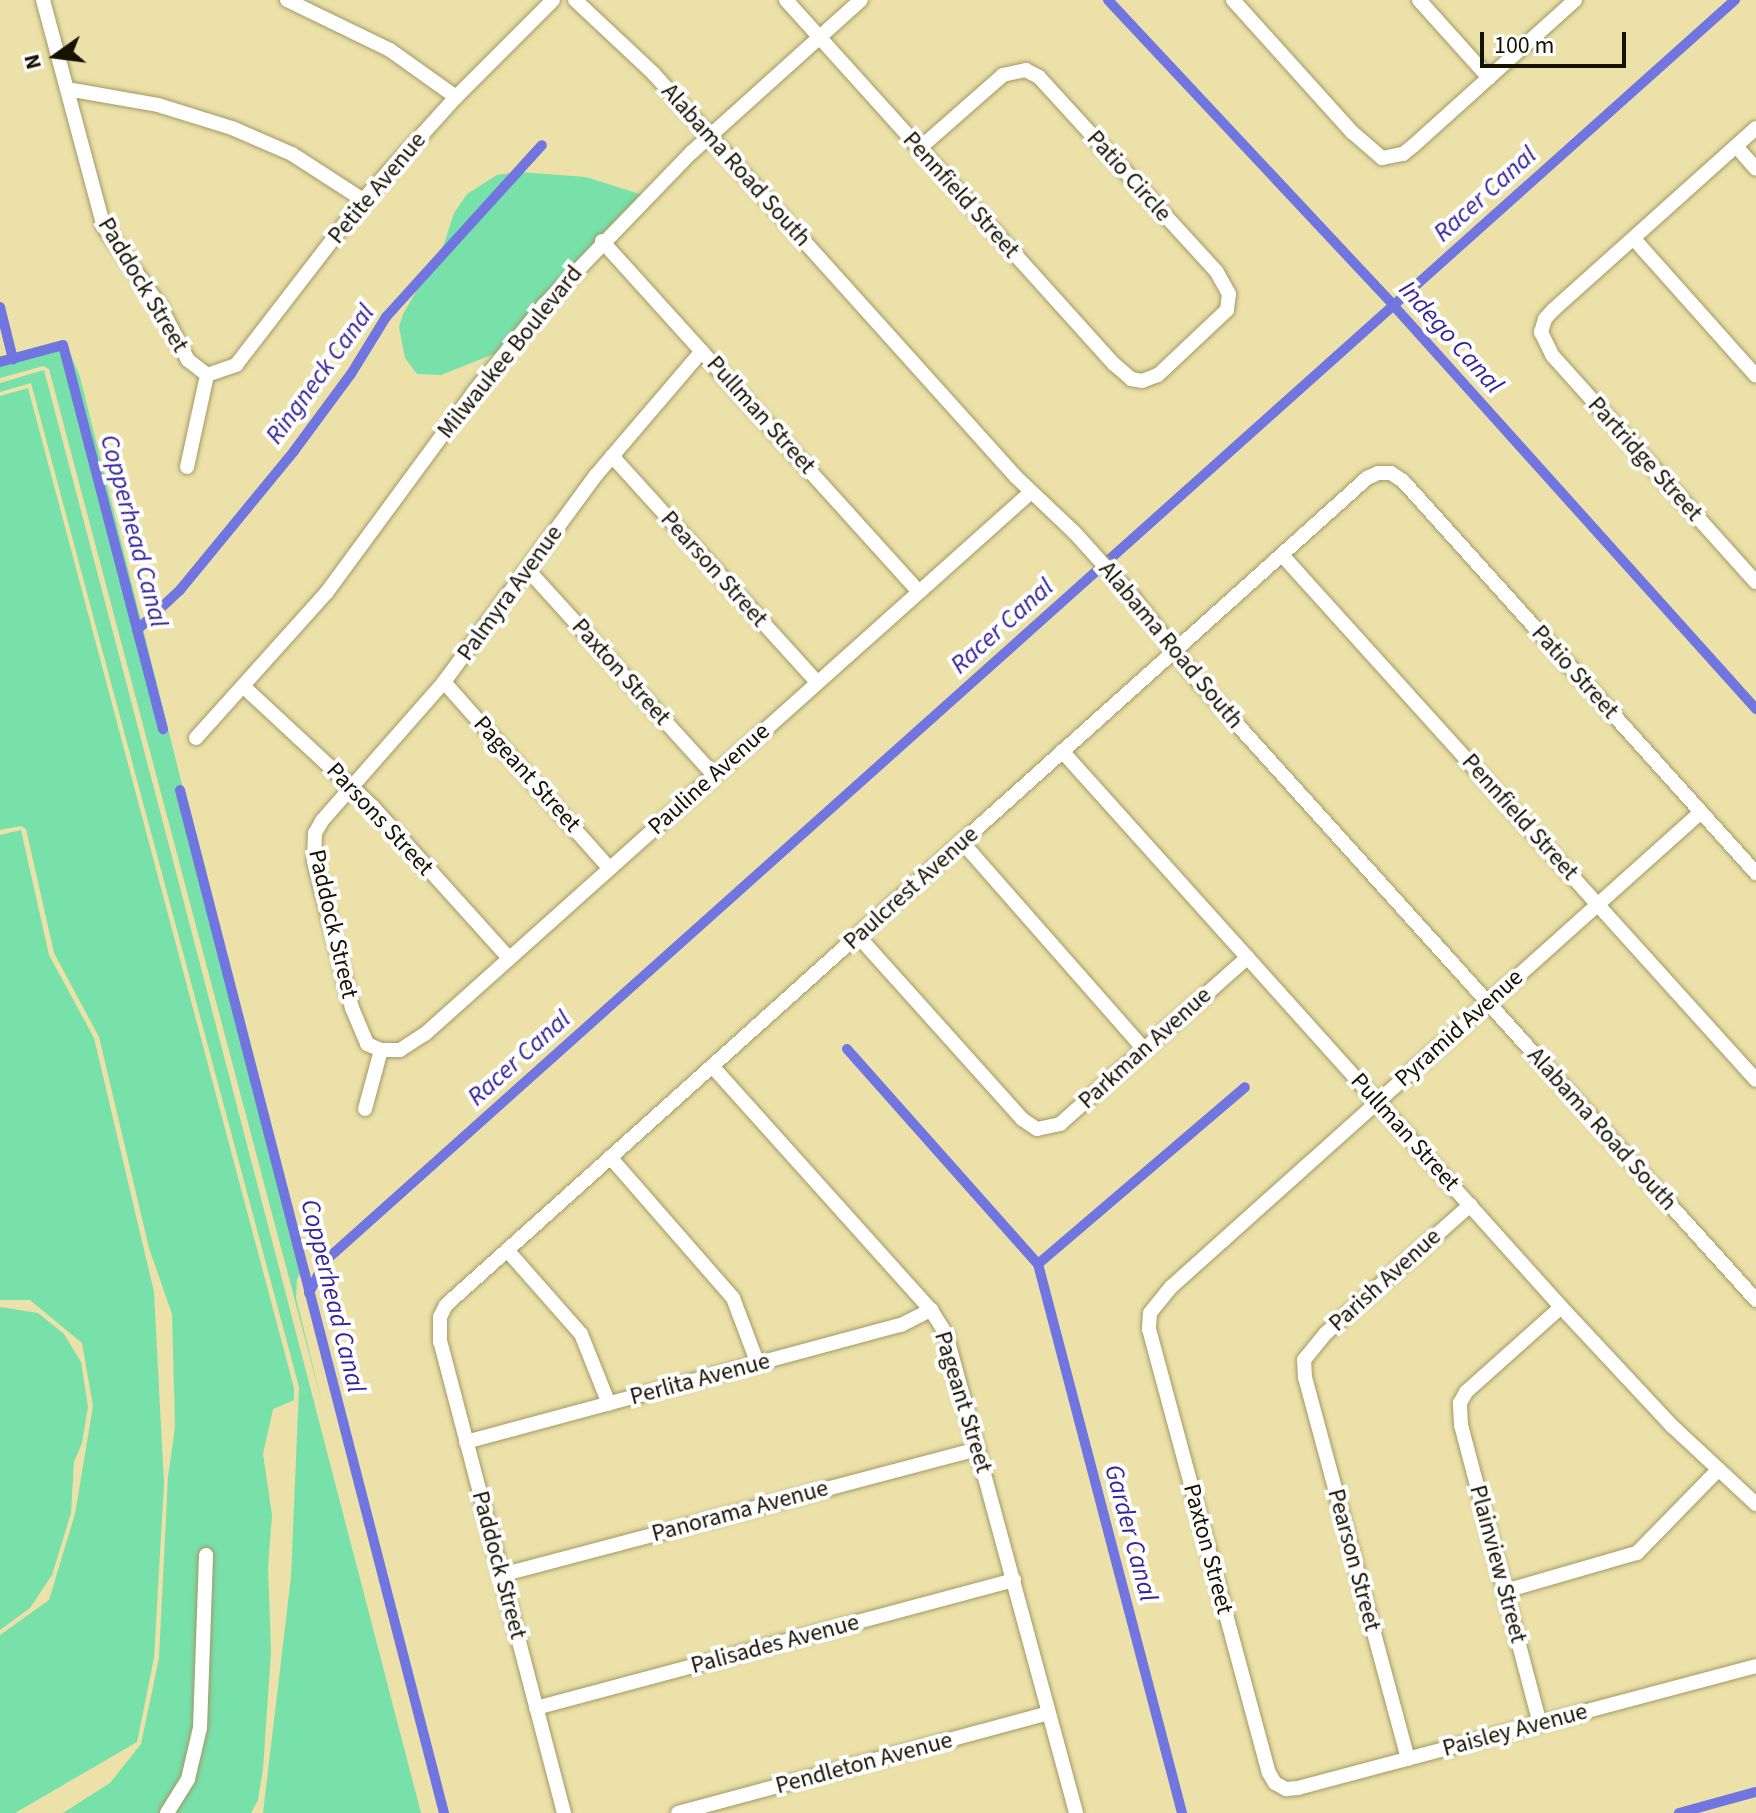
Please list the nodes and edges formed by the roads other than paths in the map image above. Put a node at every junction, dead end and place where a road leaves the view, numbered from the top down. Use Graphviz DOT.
graph roads {
  1 [pos="43,0"];
  2 [pos="287,0"];
  3 [pos="553,0"];
  4 [pos="575,0"];
  5 [pos="786,0"];
  6 [pos="861,0"];
  7 [pos="1233,0"];
  8 [pos="1419,0"];
  9 [pos="1575,0"];
  10 [pos="819,38"];
  11 [pos="1489,78"];
  12 [pos="67,89"];
  13 [pos="456,97"];
  14 [pos="1756,128"];
  15 [pos="711,137"];
  16 [pos="1736,146"];
  17 [pos="920,148"];
  18 [pos="1756,169"];
  19 [pos="363,200"];
  20 [pos="1634,239"];
  21 [pos="602,241"];
  22 [pos="702,351"];
  23 [pos="207,375"];
  24 [pos="1756,376"];
  25 [pos="1142,381"];
  26 [pos="612,456"];
  27 [pos="187,467"];
  28 [pos="1391,473"];
  29 [pos="1031,492"];
  30 [pos="1282,555"];
  31 [pos="528,570"];
  32 [pos="1756,582"];
  33 [pos="918,591"];
  34 [pos="1174,650"];
  35 [pos="444,682"];
  36 [pos="817,682"];
  37 [pos="244,687"];
  38 [pos="196,738"];
  39 [pos="1062,751"];
  40 [pos="714,775"];
  41 [pos="354,788"];
  42 [pos="1701,812"];
  43 [pos="315,833"];
  44 [pos="962,842"];
  45 [pos="609,868"];
  46 [pos="1756,873"];
  47 [pos="1598,903"];
  48 [pos="858,936"];
  49 [pos="1248,957"];
  50 [pos="509,958"];
  51 [pos="1489,1003"];
  52 [pos="1144,1049"];
  53 [pos="381,1050"];
  54 [pos="712,1066"];
  55 [pos="1756,1080"];
  56 [pos="1377,1101"];
  57 [pos="365,1109"];
  58 [pos="610,1157"];
  59 [pos="1470,1205"];
  60 [pos="507,1250"];
  61 [pos="1756,1300"];
  62 [pos="1561,1307"];
  63 [pos="931,1310"];
  64 [pos="1150,1313"];
  65 [pos="440,1317"];
  66 [pos="1304,1360"];
  67 [pos="758,1364"];
  68 [pos="609,1404"];
  69 [pos="466,1442"];
  70 [pos="978,1449"];
  71 [pos="1717,1471"];
  72 [pos="1756,1504"];
  73 [pos="206,1555"];
  74 [pos="501,1575"];
  75 [pos="1014,1580"];
  76 [pos="1505,1591"];
  77 [pos="1756,1666"];
  78 [pos="536,1708"];
  79 [pos="1049,1713"];
  80 [pos="1540,1724"];
  81 [pos="1408,1759"];
  82 [pos="1275,1783"];
  83 [pos="167,1813"];
  84 [pos="564,1813"];
  85 [pos="678,1813"];
  86 [pos="1076,1813"];
  1 -- 12 [label="street, Paddock Street"];
  2 -- 13 [label="street"];
  3 -- 13 [label="street, Petite Avenue"];
  4 -- 15 [label="street, Alabama Road South"];
  5 -- 10 [label="street, Pennfield Street"];
  6 -- 10 [label="street, Milwaukee Boulevard"];
  7 -- 11 [label="street"];
  8 -- 11 [label="street"];
  9 -- 11 [label="street"];
  10 -- 15 [label="street, Milwaukee Boulevard"];
  10 -- 17 [label="street, Pennfield Street"];
  12 -- 19 [label="street"];
  12 -- 23 [label="street, Paddock Street"];
  13 -- 19 [label="street, Petite Avenue"];
  14 -- 16 [label="street"];
  15 -- 21 [label="street, Milwaukee Boulevard"];
  15 -- 29 [label="street, Alabama Road South"];
  16 -- 18 [label="street"];
  16 -- 20 [label="street"];
  17 -- 25 [label="street, Pennfield Street"];
  17 -- 25 [label="street, Patio Circle"];
  19 -- 23 [label="street, Petite Avenue"];
  20 -- 24 [label="street"];
  20 -- 32 [label="street, Partridge Street"];
  21 -- 22 [label="street, Pullman Street"];
  21 -- 37 [label="street, Milwaukee Boulevard"];
  22 -- 26 [label="street, Palmyra Avenue"];
  22 -- 33 [label="street, Pullman Street"];
  23 -- 27 [label="street"];
  26 -- 31 [label="street, Palmyra Avenue"];
  26 -- 36 [label="street, Pearson Street"];
  28 -- 30 [label="street, Paulcrest Avenue"];
  28 -- 42 [label="street, Patio Street"];
  29 -- 33 [label="street, Pauline Avenue"];
  29 -- 34 [label="street, Alabama Road South"];
  30 -- 34 [label="street, Paulcrest Avenue"];
  30 -- 47 [label="street, Pennfield Street"];
  31 -- 35 [label="street, Palmyra Avenue"];
  31 -- 40 [label="street, Paxton Street"];
  33 -- 36 [label="street, Pauline Avenue"];
  34 -- 39 [label="street, Paulcrest Avenue"];
  34 -- 51 [label="street, Alabama Road South"];
  35 -- 41 [label="street, Palmyra Avenue"];
  35 -- 45 [label="street, Pageant Street"];
  36 -- 40 [label="street, Pauline Avenue"];
  37 -- 38 [label="street, Milwaukee Boulevard"];
  37 -- 41 [label="street, Parsons Street"];
  39 -- 44 [label="street, Paulcrest Avenue"];
  39 -- 49 [label="street, Pullman Street"];
  40 -- 45 [label="street, Pauline Avenue"];
  41 -- 43 [label="street, Palmyra Avenue"];
  41 -- 50 [label="street, Parsons Street"];
  42 -- 46 [label="street, Patio Street"];
  42 -- 47 [label="street, Pyramid Avenue"];
  43 -- 53 [label="street, Paddock Street"];
  44 -- 48 [label="street, Paulcrest Avenue"];
  44 -- 52 [label="street"];
  45 -- 50 [label="street, Pauline Avenue"];
  47 -- 51 [label="street, Pyramid Avenue"];
  47 -- 55 [label="street, Pennfield Street"];
  48 -- 52 [label="street, Parkman Avenue"];
  48 -- 54 [label="street, Paulcrest Avenue"];
  49 -- 52 [label="street, Parkman Avenue"];
  49 -- 56 [label="street, Pullman Street"];
  50 -- 53 [label="street, Pauline Avenue"];
  51 -- 56 [label="street, Pyramid Avenue"];
  51 -- 61 [label="street, Alabama Road South"];
  53 -- 57 [label="street"];
  54 -- 58 [label="street, Paulcrest Avenue"];
  54 -- 63 [label="street, Pageant Street"];
  56 -- 59 [label="street, Pullman Street"];
  56 -- 64 [label="street, Pyramid Avenue"];
  58 -- 60 [label="street, Paulcrest Avenue"];
  58 -- 67 [label="street"];
  59 -- 62 [label="street, Pullman Street"];
  59 -- 66 [label="street, Parish Avenue"];
  60 -- 65 [label="street, Paulcrest Avenue"];
  60 -- 68 [label="street"];
  62 -- 71 [label="street, Pullman Street"];
  62 -- 76 [label="street, Plainview Street"];
  63 -- 67 [label="street, Perlita Avenue"];
  63 -- 70 [label="street, Pageant Street"];
  64 -- 82 [label="street, Paxton Street"];
  65 -- 69 [label="street, Paddock Street"];
  66 -- 81 [label="street, Pearson Street"];
  67 -- 68 [label="street, Perlita Avenue"];
  68 -- 69 [label="street, Perlita Avenue"];
  69 -- 74 [label="street, Paddock Street"];
  70 -- 74 [label="street, Panorama Avenue"];
  70 -- 75 [label="street, Pageant Street"];
  71 -- 72 [label="street, Pullman Street"];
  71 -- 76 [label="street"];
  73 -- 83 [label="street"];
  74 -- 78 [label="street, Paddock Street"];
  75 -- 78 [label="street, Palisades Avenue"];
  75 -- 79 [label="street, Pageant Street"];
  76 -- 80 [label="street, Plainview Street"];
  77 -- 80 [label="street, Paisley Avenue"];
  78 -- 84 [label="street, Paddock Street"];
  79 -- 85 [label="street, Pendleton Avenue"];
  79 -- 86 [label="street, Pageant Street"];
  80 -- 81 [label="street, Paisley Avenue"];
  81 -- 82 [label="street, Paisley Avenue"];
}
